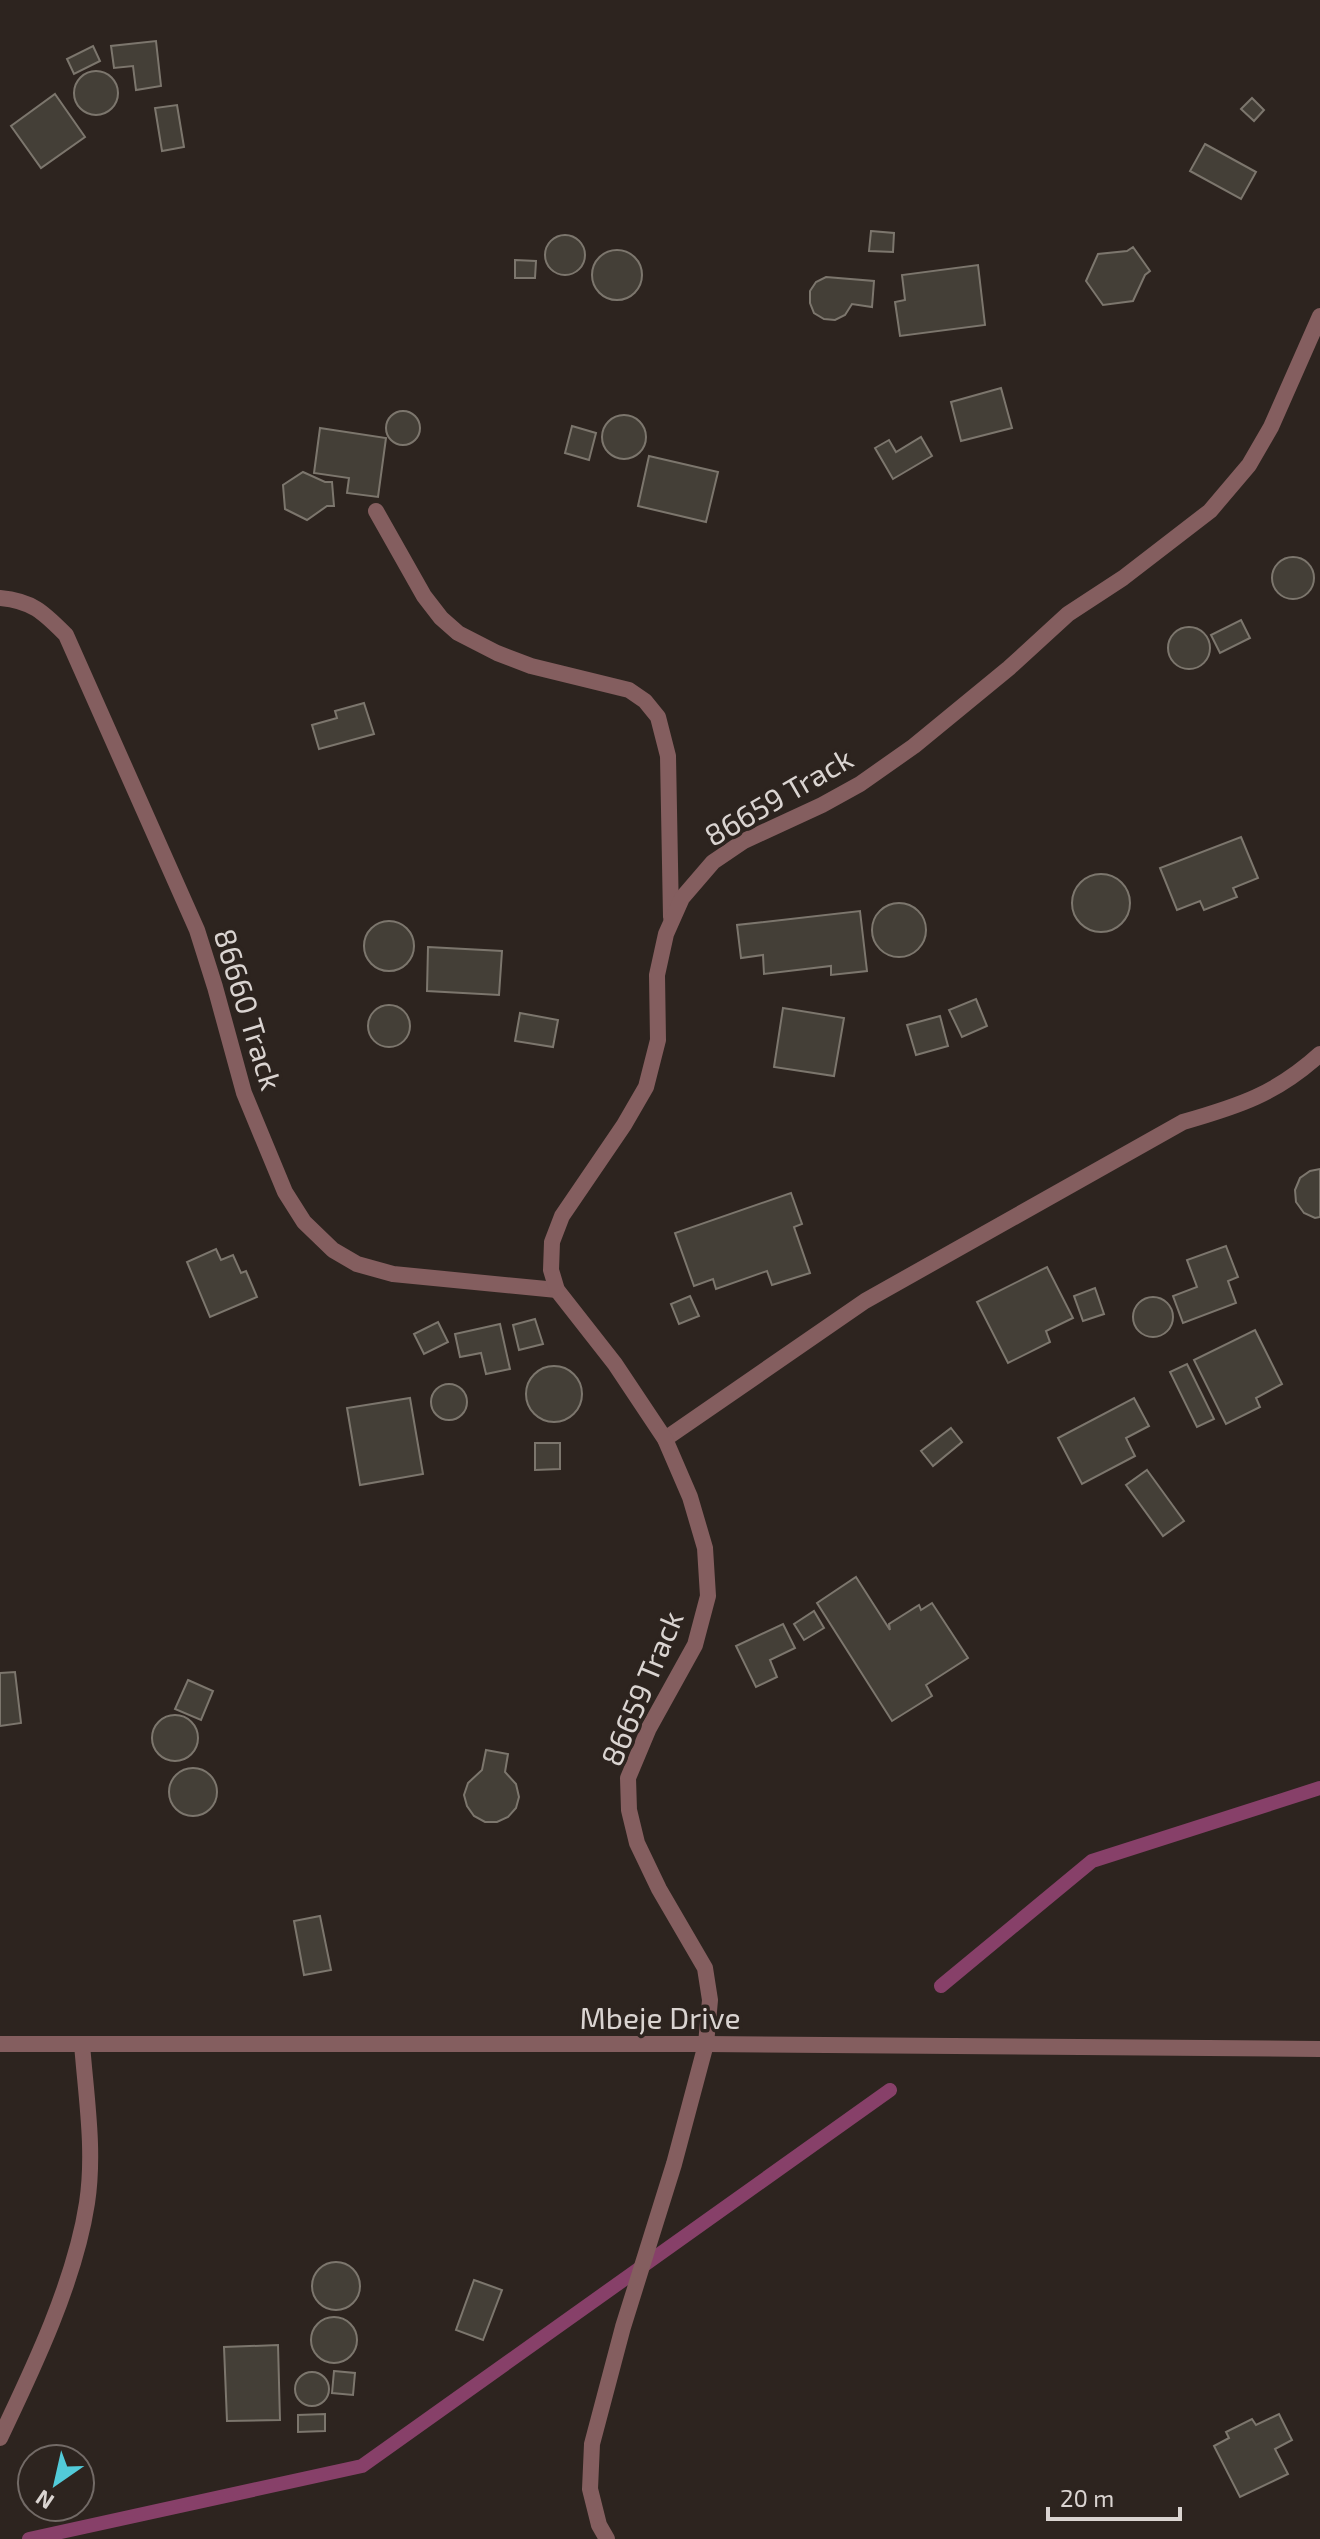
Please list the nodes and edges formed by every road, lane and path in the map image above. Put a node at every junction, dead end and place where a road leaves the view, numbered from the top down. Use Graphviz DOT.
graph roads {
  1 [pos="1320,316"];
  2 [pos="376,511"];
  3 [pos="0,598"];
  4 [pos="671,919"];
  5 [pos="1320,1054"];
  6 [pos="557,1290"];
  7 [pos="665,1439"];
  8 [pos="0,2044"];
  9 [pos="82,2044"];
  10 [pos="706,2044"];
  11 [pos="1320,2049"];
  12 [pos="0,2438"];
  13 [pos="607,2539"];
  1 -- 4 [label="street, 86659 Track"];
  2 -- 4 [label="street"];
  3 -- 6 [label="street, 86660 Track"];
  4 -- 6 [label="street, 86659 Track"];
  5 -- 7 [label="street"];
  6 -- 7 [label="street, 86659 Track"];
  7 -- 10 [label="street, 86659 Track"];
  8 -- 9 [label="street, Mbeje Drive"];
  9 -- 10 [label="street, Mbeje Drive"];
  9 -- 12 [label="street"];
  10 -- 11 [label="street, Mbeje Drive"];
  10 -- 13 [label="street, 86659 Track"];
}
